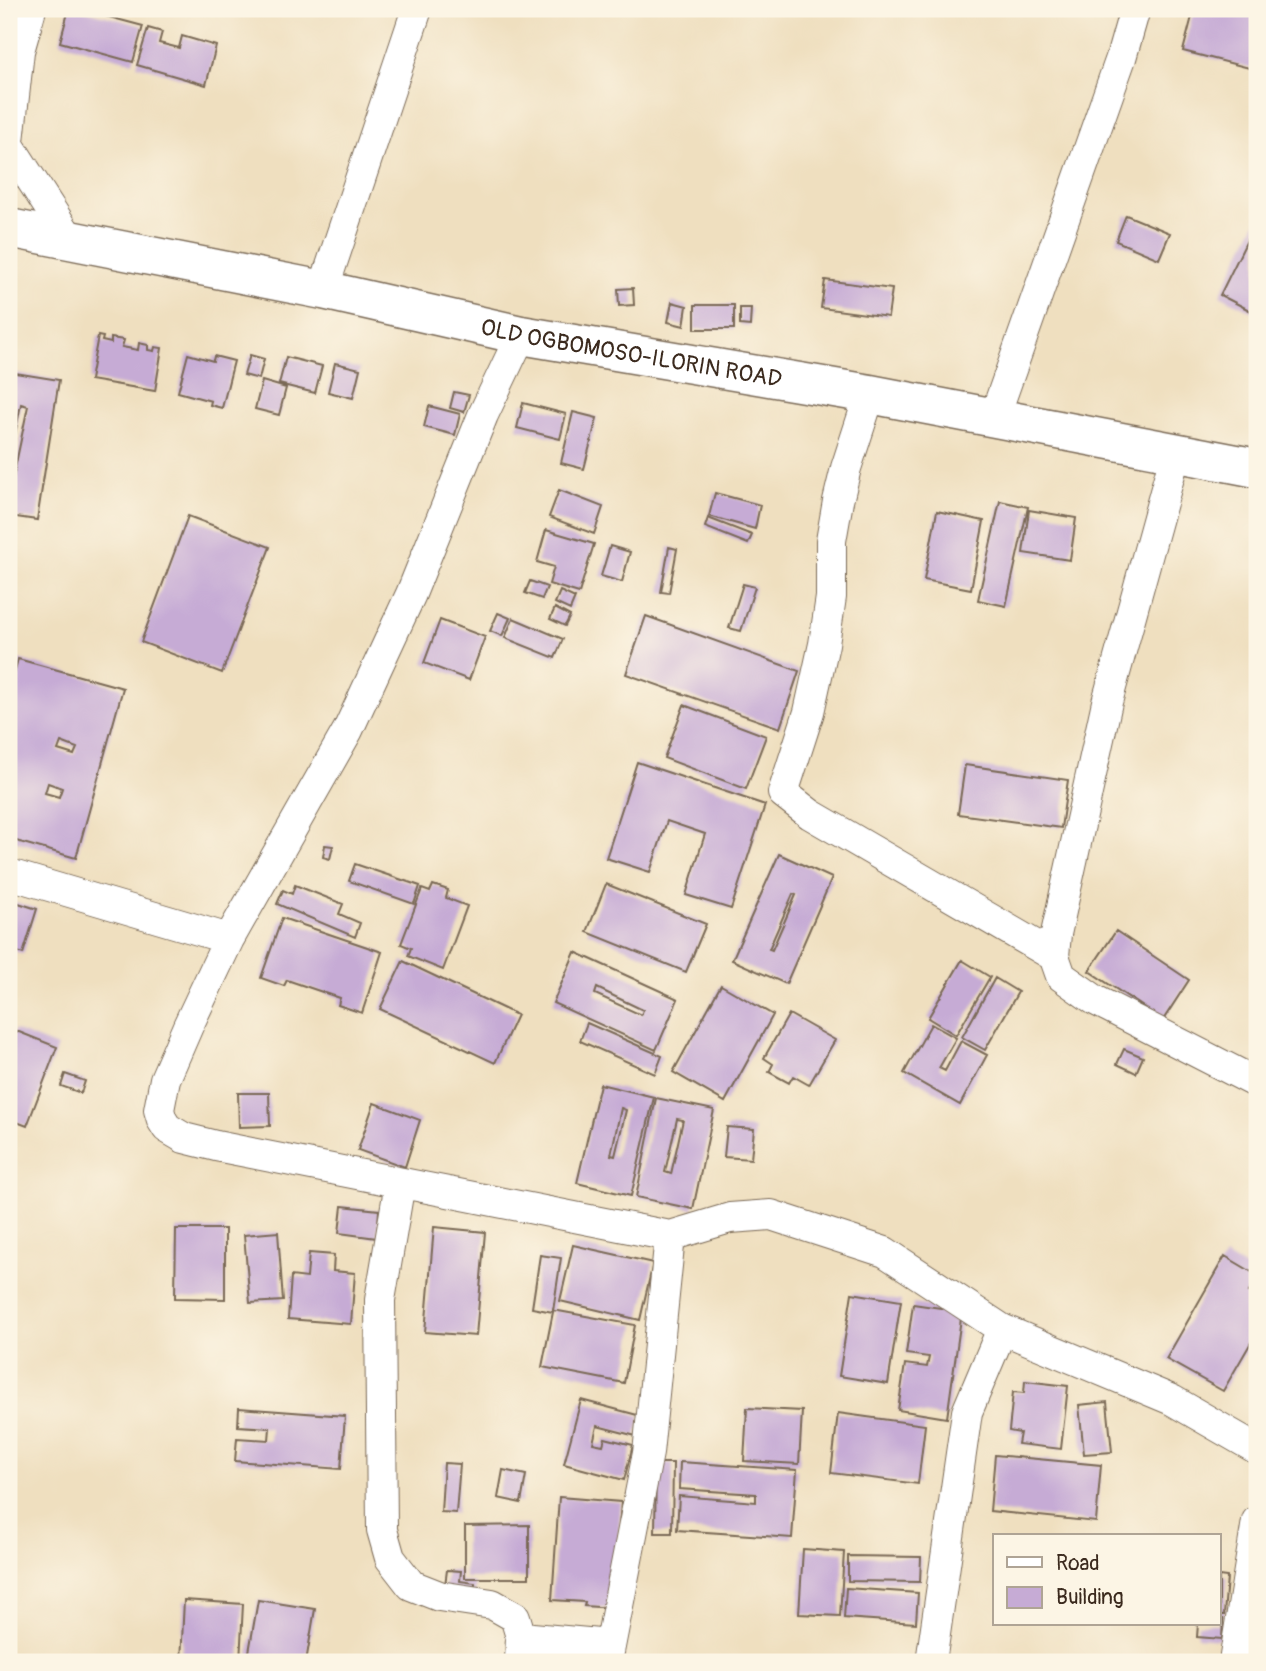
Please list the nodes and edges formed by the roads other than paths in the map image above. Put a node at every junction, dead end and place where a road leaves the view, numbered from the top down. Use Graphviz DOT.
graph roads {
  1 [pos="31,9"];
  2 [pos="417,9"];
  3 [pos="1135,9"];
  4 [pos="9,143"];
  5 [pos="9,228"];
  6 [pos="71,241"];
  7 [pos="323,290"];
  8 [pos="521,335"];
  9 [pos="870,394"];
  10 [pos="995,418"];
  11 [pos="1176,452"];
  12 [pos="1257,468"];
  13 [pos="9,874"];
  14 [pos="229,939"];
  15 [pos="1054,956"];
  16 [pos="1257,1083"];
  17 [pos="400,1183"];
  18 [pos="670,1236"];
  19 [pos="1002,1329"];
  20 [pos="1257,1449"];
  21 [pos="1257,1521"];
  22 [pos="521,1650"];
  23 [pos="609,1654"];
  24 [pos="932,1662"];
  25 [pos="1234,1662"];
  1 -- 4 [label="street"];
  2 -- 7 [label="street"];
  3 -- 10 [label="street"];
  4 -- 6 [label="street"];
  5 -- 6 [label="highway, OLD OGBOMOSO-ILORIN ROAD"];
  6 -- 7 [label="highway, OLD OGBOMOSO-ILORIN ROAD"];
  7 -- 8 [label="highway, OLD OGBOMOSO-ILORIN ROAD"];
  8 -- 9 [label="highway, OLD OGBOMOSO-ILORIN ROAD"];
  8 -- 14 [label="street"];
  9 -- 10 [label="highway, OLD OGBOMOSO-ILORIN ROAD"];
  9 -- 15 [label="street"];
  10 -- 11 [label="highway, OLD OGBOMOSO-ILORIN ROAD"];
  11 -- 12 [label="highway, OLD OGBOMOSO-ILORIN ROAD"];
  11 -- 15 [label="street"];
  13 -- 14 [label="street"];
  14 -- 17 [label="street"];
  15 -- 16 [label="street"];
  17 -- 18 [label="street"];
  17 -- 22 [label="street"];
  18 -- 19 [label="street"];
  18 -- 23 [label="street"];
  19 -- 20 [label="street"];
  19 -- 24 [label="street"];
  21 -- 25 [label="street"];
  22 -- 23 [label="street"];
}
